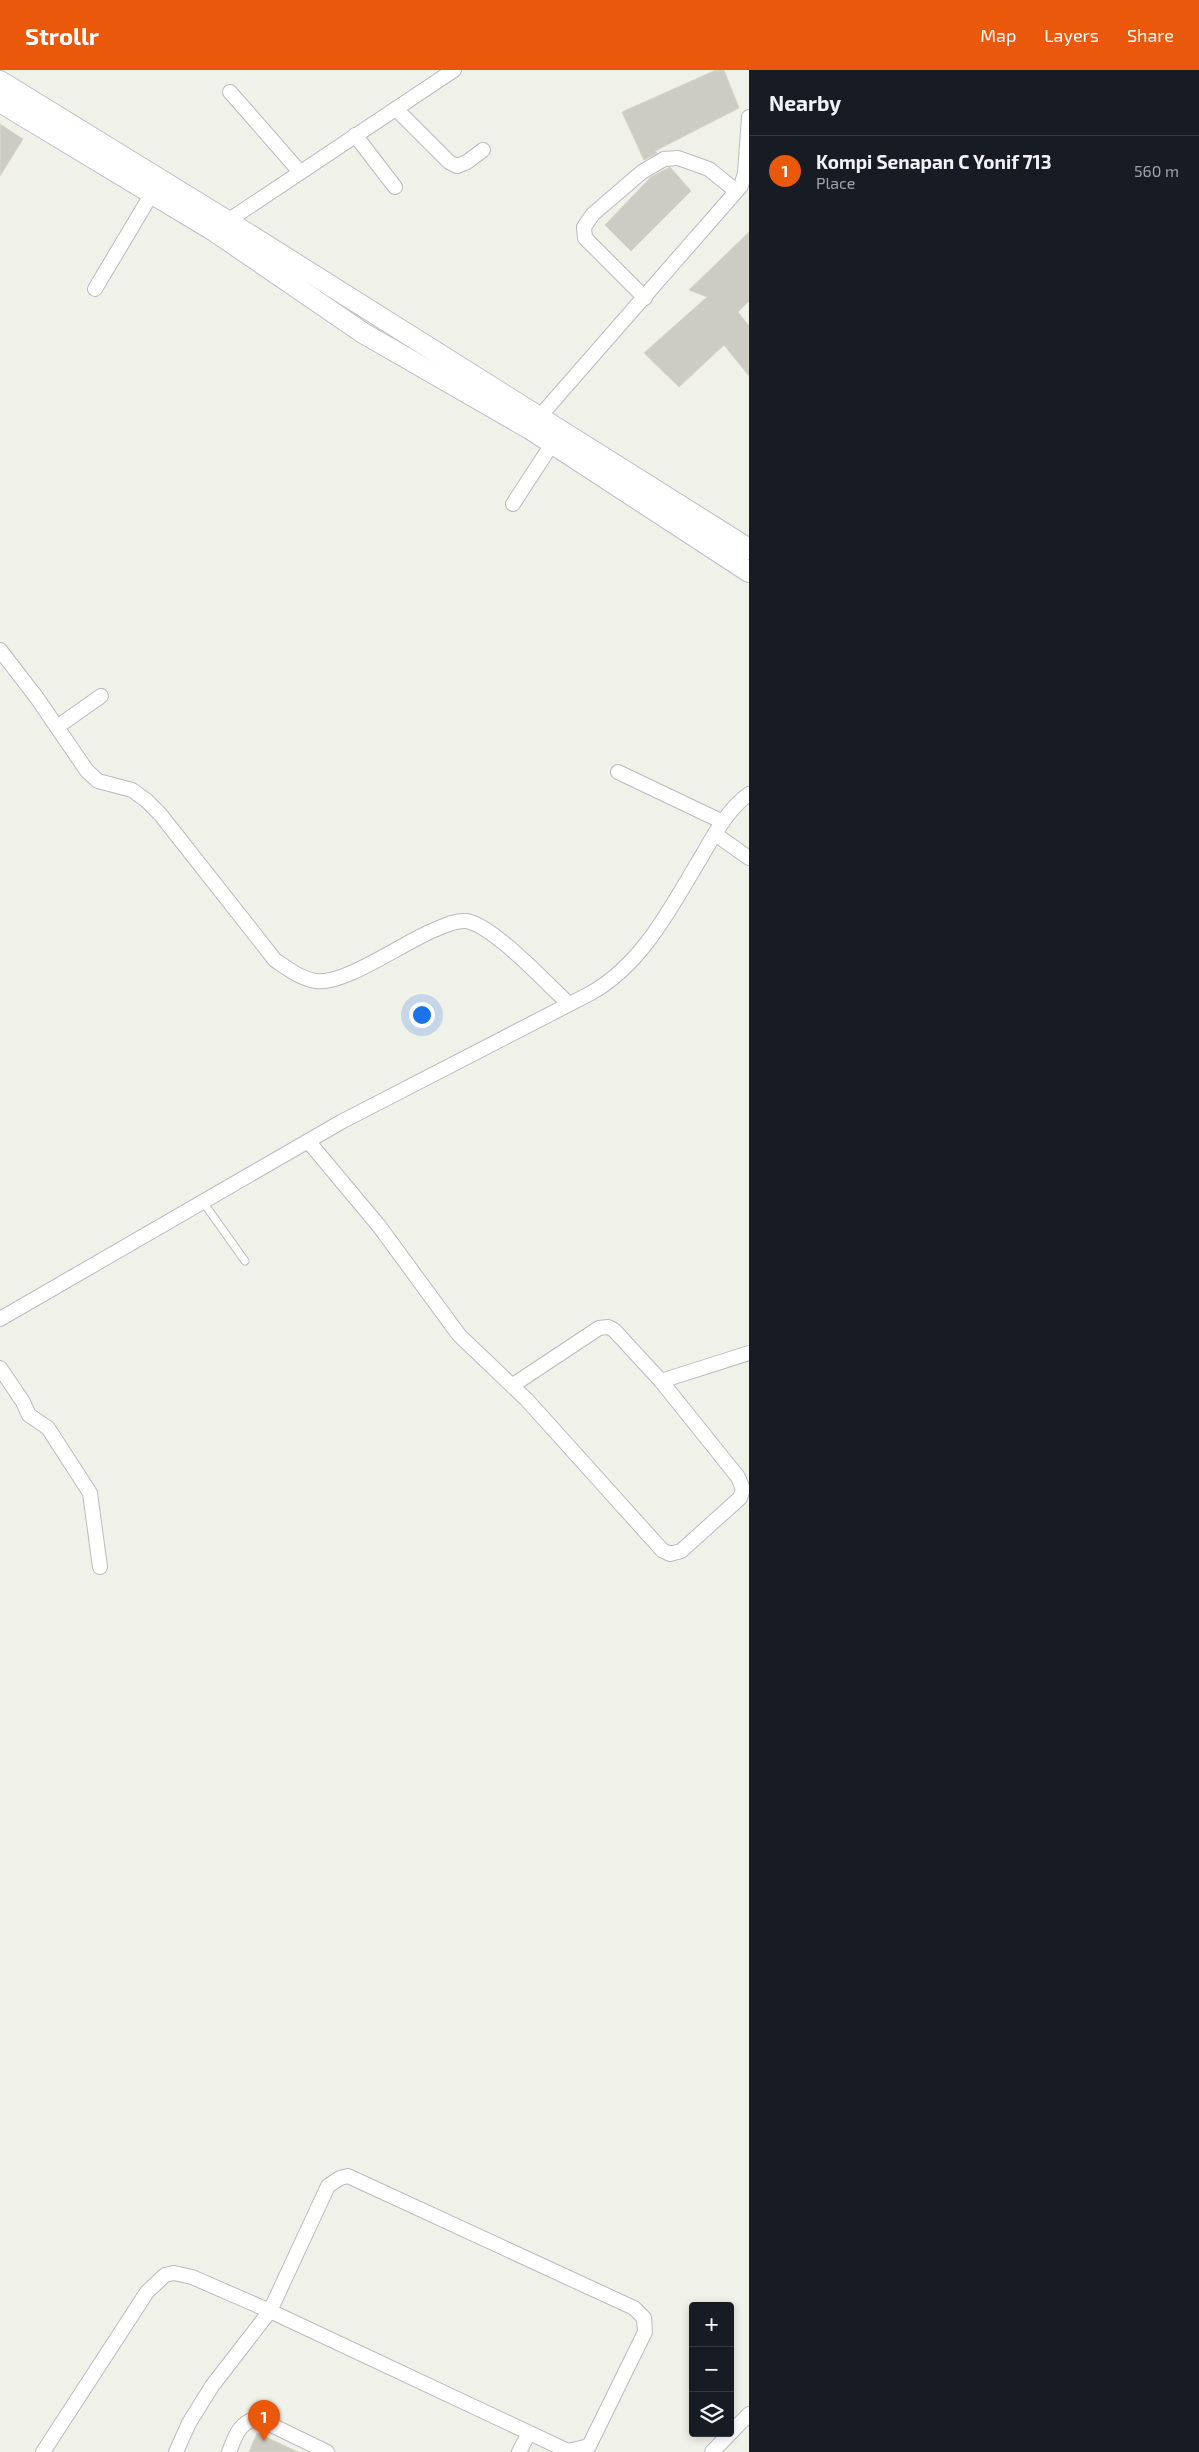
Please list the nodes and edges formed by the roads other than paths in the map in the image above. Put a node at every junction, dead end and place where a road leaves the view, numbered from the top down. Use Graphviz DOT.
graph roads {
  1 [pos="454,70"];
  2 [pos="230,92"];
  3 [pos="3,93"];
  4 [pos="396,109"];
  5 [pos="749,117"];
  6 [pos="355,135"];
  7 [pos="483,150"];
  8 [pos="300,172"];
  9 [pos="395,187"];
  10 [pos="742,189"];
  11 [pos="151,194"];
  12 [pos="220,226"];
  13 [pos="95,289"];
  14 [pos="645,298"];
  15 [pos="534,423"];
  16 [pos="552,444"];
  17 [pos="513,504"];
  18 [pos="749,549"];
  19 [pos="749,572"];
  20 [pos="0,650"];
  21 [pos="101,696"];
  22 [pos="57,727"];
  23 [pos="618,772"];
  24 [pos="749,794"];
  25 [pos="719,828"];
  26 [pos="749,858"];
  27 [pos="569,1004"];
  28 [pos="308,1141"];
  29 [pos="203,1202"];
  30 [pos="245,1261"];
  31 [pos="0,1319"];
  32 [pos="749,1353"];
  33 [pos="0,1368"];
  34 [pos="661,1381"];
  35 [pos="513,1386"];
  36 [pos="100,1567"];
  37 [pos="270,2311"];
  38 [pos="749,2414"];
  39 [pos="529,2434"];
  40 [pos="43,2452"];
  41 [pos="176,2452"];
  42 [pos="229,2452"];
  43 [pos="327,2452"];
  44 [pos="519,2452"];
  45 [pos="712,2452"];
  1 -- 4 [label="street"];
  2 -- 8 [label="street"];
  3 -- 11 [label="main road"];
  3 -- 12 [label="main road"];
  4 -- 6 [label="street"];
  4 -- 7 [label="street"];
  5 -- 10 [label="street"];
  6 -- 8 [label="street"];
  6 -- 9 [label="street"];
  8 -- 12 [label="street"];
  10 -- 14 [label="street"];
  10 -- 14 [label="street"];
  11 -- 12 [label="main road"];
  11 -- 13 [label="street"];
  12 -- 15 [label="main road"];
  14 -- 15 [label="street"];
  15 -- 16 [label="main road"];
  15 -- 18 [label="main road"];
  16 -- 17 [label="street"];
  16 -- 19 [label="main road"];
  20 -- 22 [label="street"];
  21 -- 22 [label="street"];
  22 -- 27 [label="street"];
  23 -- 25 [label="street"];
  24 -- 25 [label="street"];
  25 -- 26 [label="street"];
  25 -- 27 [label="street"];
  27 -- 28 [label="street"];
  28 -- 29 [label="street"];
  28 -- 35 [label="street"];
  29 -- 30 [label="lane"];
  29 -- 31 [label="street"];
  32 -- 34 [label="street"];
  33 -- 36 [label="street"];
  34 -- 35 [label="street"];
  34 -- 35 [label="street"];
  37 -- 39 [label="street"];
  37 -- 39 [label="street"];
  37 -- 40 [label="street"];
  37 -- 41 [label="street"];
  38 -- 45 [label="street"];
  39 -- 44 [label="street"];
  42 -- 43 [label="street"];
}
